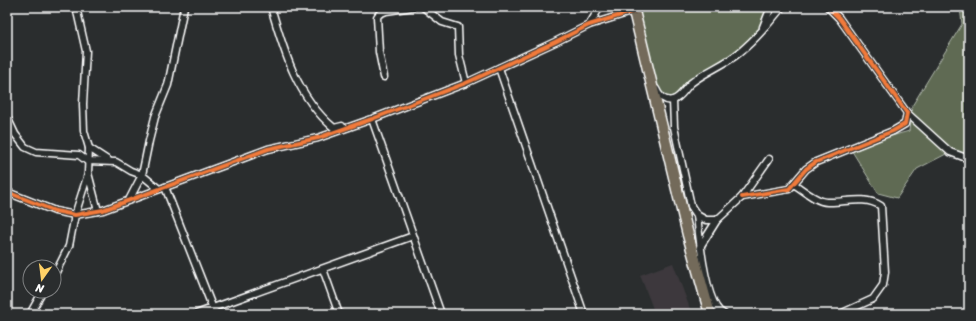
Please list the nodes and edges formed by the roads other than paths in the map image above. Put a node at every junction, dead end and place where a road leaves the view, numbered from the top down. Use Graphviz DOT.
graph roads {
  1 [pos="76,7"];
  2 [pos="184,7"];
  3 [pos="271,7"];
  4 [pos="413,7"];
  5 [pos="423,7"];
  6 [pos="600,7"];
  7 [pos="771,7"];
  8 [pos="782,7"];
  9 [pos="828,7"];
  10 [pos="634,9"];
  11 [pos="589,25"];
  12 [pos="761,32"];
  13 [pos="499,68"];
  14 [pos="384,77"];
  15 [pos="651,81"];
  16 [pos="466,83"];
  17 [pos="673,100"];
  18 [pos="907,113"];
  19 [pos="7,118"];
  20 [pos="372,119"];
  21 [pos="89,148"];
  22 [pos="769,159"];
  23 [pos="969,160"];
  24 [pos="88,161"];
  25 [pos="109,161"];
  26 [pos="88,172"];
  27 [pos="142,175"];
  28 [pos="794,184"];
  29 [pos="162,188"];
  30 [pos="7,192"];
  31 [pos="742,197"];
  32 [pos="129,200"];
  33 [pos="98,211"];
  34 [pos="75,215"];
  35 [pos="697,215"];
  36 [pos="717,220"];
  37 [pos="413,236"];
  38 [pos="700,247"];
  39 [pos="62,260"];
  40 [pos="323,269"];
  41 [pos="38,299"];
  42 [pos="214,311"];
  43 [pos="30,314"];
  44 [pos="196,314"];
  45 [pos="339,314"];
  46 [pos="441,314"];
  47 [pos="584,314"];
  48 [pos="710,314"];
  49 [pos="724,314"];
  50 [pos="840,314"];
  1 -- 21 [label="street"];
  2 -- 27 [label="street"];
  3 -- 20 [label="street"];
  4 -- 14 [label="street"];
  5 -- 16 [label="street"];
  6 -- 11 [label="street"];
  7 -- 12 [label="street"];
  8 -- 12 [label="street"];
  9 -- 18 [label="street"];
  10 -- 11 [label="street"];
  10 -- 15 [label="main road"];
  11 -- 13 [label="street"];
  12 -- 17 [label="street"];
  13 -- 16 [label="street"];
  13 -- 47 [label="street"];
  15 -- 17 [label="street"];
  15 -- 48 [label="main road"];
  16 -- 20 [label="street"];
  17 -- 35 [label="street"];
  18 -- 23 [label="street"];
  18 -- 28 [label="street"];
  19 -- 24 [label="street"];
  20 -- 29 [label="street"];
  20 -- 37 [label="street"];
  21 -- 24 [label="street"];
  21 -- 25 [label="street"];
  22 -- 31 [label="street"];
  24 -- 25 [label="street"];
  24 -- 26 [label="street"];
  25 -- 27 [label="street"];
  26 -- 33 [label="street"];
  26 -- 34 [label="street"];
  27 -- 29 [label="street"];
  27 -- 32 [label="street"];
  28 -- 31 [label="street"];
  28 -- 50 [label="street"];
  29 -- 32 [label="street"];
  29 -- 42 [label="street"];
  30 -- 34 [label="street"];
  31 -- 36 [label="street"];
  32 -- 33 [label="street"];
  33 -- 34 [label="street"];
  34 -- 39 [label="street"];
  35 -- 36 [label="street"];
  35 -- 38 [label="street"];
  36 -- 38 [label="street"];
  37 -- 40 [label="street"];
  37 -- 46 [label="street"];
  38 -- 49 [label="street"];
  40 -- 42 [label="street"];
  40 -- 45 [label="street"];
  41 -- 43 [label="street"];
  42 -- 44 [label="street"];
}
